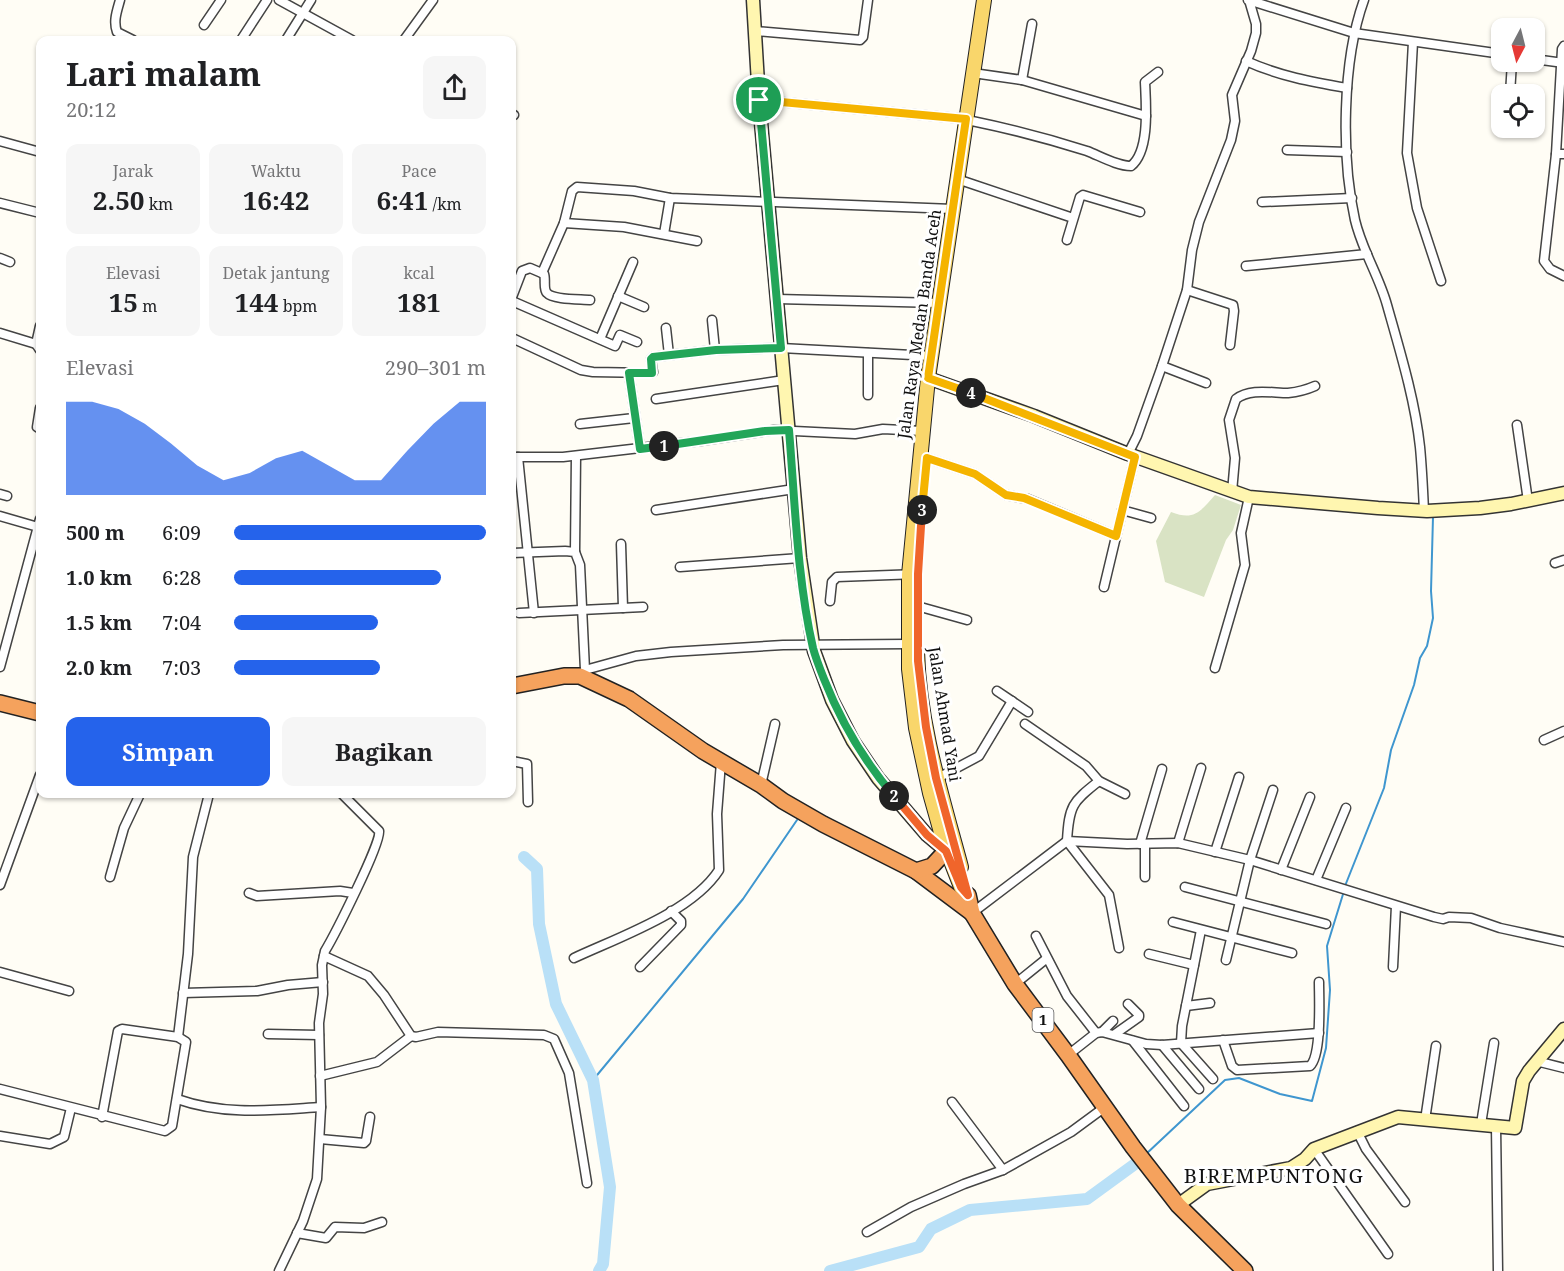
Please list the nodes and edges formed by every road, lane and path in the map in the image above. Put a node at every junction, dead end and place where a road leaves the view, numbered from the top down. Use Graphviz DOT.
graph roads {
  1 [pos="120,0"];
  2 [pos="221,0"];
  3 [pos="267,0"];
  4 [pos="279,0"];
  5 [pos="311,0"];
  6 [pos="433,0"];
  7 [pos="753,0"];
  8 [pos="868,0"];
  9 [pos="984,0"];
  10 [pos="992,0"];
  11 [pos="1248,0"];
  12 [pos="1364,0"];
  13 [pos="302,14"];
  14 [pos="1032,24"];
  15 [pos="204,25"];
  16 [pos="755,31"];
  17 [pos="1354,33"];
  18 [pos="125,36"];
  19 [pos="244,36"];
  20 [pos="288,36"];
  21 [pos="344,36"];
  22 [pos="408,36"];
  23 [pos="1413,42"];
  24 [pos="1564,46"];
  25 [pos="1491,53"];
  26 [pos="1545,61"];
  27 [pos="1246,62"];
  28 [pos="1563,63"];
  29 [pos="1158,72"];
  30 [pos="977,73"];
  31 [pos="1022,80"];
  32 [pos="1347,88"];
  33 [pos="759,100"];
  34 [pos="1146,116"];
  35 [pos="969,120"];
  36 [pos="0,141"];
  37 [pos="1287,150"];
  38 [pos="36,151"];
  39 [pos="1347,152"];
  40 [pos="1560,154"];
  41 [pos="963,181"];
  42 [pos="670,198"];
  43 [pos="1352,198"];
  44 [pos="769,202"];
  45 [pos="1262,202"];
  46 [pos="0,203"];
  47 [pos="953,209"];
  48 [pos="36,212"];
  49 [pos="1140,212"];
  50 [pos="1073,218"];
  51 [pos="564,223"];
  52 [pos="664,234"];
  53 [pos="1067,240"];
  54 [pos="697,241"];
  55 [pos="1367,254"];
  56 [pos="0,258"];
  57 [pos="10,262"];
  58 [pos="633,262"];
  59 [pos="1246,266"];
  60 [pos="542,273"];
  61 [pos="1564,276"];
  62 [pos="1441,281"];
  63 [pos="516,289"];
  64 [pos="1187,290"];
  65 [pos="618,296"];
  66 [pos="777,299"];
  67 [pos="590,300"];
  68 [pos="516,301"];
  69 [pos="939,303"];
  70 [pos="644,307"];
  71 [pos="712,320"];
  72 [pos="666,328"];
  73 [pos="0,333"];
  74 [pos="600,339"];
  75 [pos="516,340"];
  76 [pos="637,342"];
  77 [pos="1230,345"];
  78 [pos="36,346"];
  79 [pos="781,348"];
  80 [pos="716,350"];
  81 [pos="868,353"];
  82 [pos="669,355"];
  83 [pos="931,356"];
  84 [pos="1162,366"];
  85 [pos="629,373"];
  86 [pos="932,379"];
  87 [pos="784,380"];
  88 [pos="1206,383"];
  89 [pos="1316,386"];
  90 [pos="868,394"];
  91 [pos="656,399"];
  92 [pos="634,418"];
  93 [pos="580,424"];
  94 [pos="1517,424"];
  95 [pos="789,430"];
  96 [pos="922,431"];
  97 [pos="640,449"];
  98 [pos="1131,455"];
  99 [pos="576,456"];
  100 [pos="516,457"];
  101 [pos="927,458"];
  102 [pos="516,464"];
  103 [pos="794,489"];
  104 [pos="1232,492"];
  105 [pos="1564,492"];
  106 [pos="1249,497"];
  107 [pos="1528,501"];
  108 [pos="656,510"];
  109 [pos="1122,510"];
  110 [pos="1429,511"];
  111 [pos="0,516"];
  112 [pos="1151,519"];
  113 [pos="36,522"];
  114 [pos="36,535"];
  115 [pos="1116,536"];
  116 [pos="621,544"];
  117 [pos="528,552"];
  118 [pos="575,552"];
  119 [pos="516,553"];
  120 [pos="800,558"];
  121 [pos="1564,560"];
  122 [pos="1555,563"];
  123 [pos="680,567"];
  124 [pos="913,575"];
  125 [pos="1104,587"];
  126 [pos="830,601"];
  127 [pos="917,606"];
  128 [pos="643,607"];
  129 [pos="623,608"];
  130 [pos="581,610"];
  131 [pos="519,613"];
  132 [pos="534,613"];
  133 [pos="967,620"];
  134 [pos="908,644"];
  135 [pos="813,646"];
  136 [pos="0,667"];
  137 [pos="1215,668"];
  138 [pos="582,673"];
  139 [pos="516,685"];
  140 [pos="997,691"];
  141 [pos="1012,701"];
  142 [pos="0,703"];
  143 [pos="36,712"];
  144 [pos="1028,712"];
  145 [pos="775,724"];
  146 [pos="1024,724"];
  147 [pos="1564,731"];
  148 [pos="1544,740"];
  149 [pos="516,762"];
  150 [pos="721,762"];
  151 [pos="1201,768"];
  152 [pos="1162,769"];
  153 [pos="1239,777"];
  154 [pos="936,778"];
  155 [pos="1099,781"];
  156 [pos="761,785"];
  157 [pos="36,786"];
  158 [pos="1273,790"];
  159 [pos="1125,794"];
  160 [pos="1310,797"];
  161 [pos="138,798"];
  162 [pos="208,798"];
  163 [pos="346,798"];
  164 [pos="528,802"];
  165 [pos="1346,808"];
  166 [pos="1067,841"];
  167 [pos="1178,843"];
  168 [pos="1143,844"];
  169 [pos="946,851"];
  170 [pos="1215,852"];
  171 [pos="1250,860"];
  172 [pos="1281,870"];
  173 [pos="916,872"];
  174 [pos="110,877"];
  175 [pos="1145,877"];
  176 [pos="1316,880"];
  177 [pos="0,885"];
  178 [pos="1185,887"];
  179 [pos="249,893"];
  180 [pos="353,893"];
  181 [pos="968,895"];
  182 [pos="1240,902"];
  183 [pos="1396,906"];
  184 [pos="671,911"];
  185 [pos="972,913"];
  186 [pos="1173,922"];
  187 [pos="1326,924"];
  188 [pos="1202,930"];
  189 [pos="1036,936"];
  190 [pos="1231,937"];
  191 [pos="1564,942"];
  192 [pos="1119,948"];
  193 [pos="1292,953"];
  194 [pos="1149,954"];
  195 [pos="324,956"];
  196 [pos="574,958"];
  197 [pos="1046,959"];
  198 [pos="1226,960"];
  199 [pos="1194,965"];
  200 [pos="640,967"];
  201 [pos="1393,967"];
  202 [pos="0,972"];
  203 [pos="323,982"];
  204 [pos="1319,982"];
  205 [pos="1015,984"];
  206 [pos="69,991"];
  207 [pos="183,993"];
  208 [pos="1210,1003"];
  209 [pos="1128,1004"];
  210 [pos="1186,1006"];
  211 [pos="1113,1021"];
  212 [pos="1564,1029"];
  213 [pos="1099,1032"];
  214 [pos="1319,1033"];
  215 [pos="268,1034"];
  216 [pos="1115,1034"];
  217 [pos="319,1035"];
  218 [pos="411,1036"];
  219 [pos="178,1037"];
  220 [pos="1222,1040"];
  221 [pos="1133,1041"];
  222 [pos="1181,1043"];
  223 [pos="1494,1043"];
  224 [pos="1162,1045"];
  225 [pos="1436,1046"];
  226 [pos="1068,1055"];
  227 [pos="1536,1061"];
  228 [pos="1564,1068"];
  229 [pos="320,1076"];
  230 [pos="1214,1079"];
  231 [pos="0,1089"];
  232 [pos="1199,1089"];
  233 [pos="177,1099"];
  234 [pos="952,1102"];
  235 [pos="1185,1106"];
  236 [pos="321,1107"];
  237 [pos="1105,1107"];
  238 [pos="71,1108"];
  239 [pos="102,1117"];
  240 [pos="370,1117"];
  241 [pos="1425,1120"];
  242 [pos="1481,1124"];
  243 [pos="1496,1126"];
  244 [pos="1357,1131"];
  245 [pos="0,1136"];
  246 [pos="320,1139"];
  247 [pos="1314,1149"];
  248 [pos="1003,1170"];
  249 [pos="587,1183"];
  250 [pos="1405,1202"];
  251 [pos="1178,1206"];
  252 [pos="382,1222"];
  253 [pos="867,1232"];
  254 [pos="297,1233"];
  255 [pos="1388,1254"];
  256 [pos="279,1271"];
  257 [pos="1245,1271"];
  258 [pos="1498,1271"];
  1 -- 18 [label="street"];
  2 -- 15 [label="street"];
  3 -- 19 [label="street"];
  4 -- 13 [label="street"];
  5 -- 13 [label="street"];
  6 -- 22 [label="street"];
  7 -- 16 [label="street"];
  8 -- 16 [label="street"];
  9 -- 30 [label="main road, 1"];
  10 -- 30 [label="main road, Jalan Ahmad Yani / 1"];
  11 -- 17 [label="street"];
  11 -- 27 [label="street"];
  12 -- 17 [label="street"];
  13 -- 20 [label="street"];
  13 -- 21 [label="street"];
  14 -- 31 [label="street"];
  16 -- 33 [label="street"];
  17 -- 23 [label="street"];
  17 -- 32 [label="street"];
  23 -- 25 [label="street"];
  23 -- 62 [label="street"];
  24 -- 28 [label="street"];
  26 -- 28 [label="street"];
  27 -- 32 [label="street"];
  27 -- 64 [label="street"];
  28 -- 40 [label="street"];
  29 -- 34 [label="street"];
  30 -- 31 [label="street"];
  30 -- 35 [label="main road, Jalan Ahmad Yani / 1"];
  31 -- 34 [label="street"];
  32 -- 39 [label="street"];
  33 -- 35 [label="street"];
  33 -- 44 [label="street"];
  34 -- 35 [label="street"];
  35 -- 41 [label="main road, Jalan Ahmad Yani / 1"];
  35 -- 47 [label="main road, Jalan Raya Medan Banda Aceh / 1"];
  36 -- 38 [label="street"];
  37 -- 39 [label="street"];
  39 -- 43 [label="street"];
  40 -- 61 [label="street"];
  41 -- 50 [label="street"];
  41 -- 86 [label="main road, Jalan Ahmad Yani / 1"];
  42 -- 44 [label="street"];
  42 -- 51 [label="street"];
  42 -- 52 [label="street"];
  43 -- 45 [label="street"];
  43 -- 55 [label="street"];
  44 -- 47 [label="street"];
  44 -- 66 [label="street"];
  46 -- 48 [label="street"];
  47 -- 69 [label="main road, Jalan Raya Medan Banda Aceh / 1"];
  49 -- 50 [label="street"];
  50 -- 53 [label="street"];
  51 -- 52 [label="street"];
  51 -- 60 [label="street"];
  52 -- 54 [label="street"];
  55 -- 59 [label="street"];
  55 -- 110 [label="street"];
  56 -- 57 [label="street"];
  58 -- 65 [label="street"];
  60 -- 63 [label="street"];
  60 -- 67 [label="street"];
  64 -- 77 [label="street"];
  64 -- 84 [label="street"];
  65 -- 70 [label="street"];
  65 -- 74 [label="street"];
  66 -- 69 [label="street"];
  66 -- 79 [label="street"];
  68 -- 74 [label="street"];
  69 -- 83 [label="main road, Jalan Raya Medan Banda Aceh / 1"];
  71 -- 80 [label="street"];
  72 -- 82 [label="street"];
  73 -- 78 [label="street"];
  74 -- 76 [label="street"];
  75 -- 85 [label="street"];
  79 -- 80 [label="street"];
  79 -- 81 [label="street"];
  79 -- 87 [label="street"];
  80 -- 82 [label="street"];
  81 -- 83 [label="street"];
  81 -- 90 [label="street"];
  82 -- 85 [label="street"];
  83 -- 86 [label="main road, Jalan Raya Medan Banda Aceh / 1"];
  84 -- 88 [label="street"];
  84 -- 98 [label="street"];
  85 -- 92 [label="street"];
  86 -- 96 [label="main road, Jalan Raya Medan Banda Aceh / 1"];
  86 -- 98 [label="street"];
  86 -- 101 [label="main road, Jalan Ahmad Yani / 1"];
  87 -- 91 [label="street"];
  87 -- 95 [label="street"];
  89 -- 104 [label="street"];
  92 -- 93 [label="street"];
  92 -- 97 [label="street"];
  94 -- 107 [label="street"];
  95 -- 96 [label="street"];
  95 -- 97 [label="street"];
  95 -- 103 [label="street"];
  96 -- 124 [label="main road, Jalan Raya Medan Banda Aceh / 1"];
  97 -- 99 [label="street"];
  98 -- 104 [label="street"];
  98 -- 109 [label="street"];
  99 -- 100 [label="street"];
  99 -- 118 [label="street"];
  101 -- 115 [label="street"];
  101 -- 124 [label="main road, Jalan Ahmad Yani / 1"];
  102 -- 117 [label="street"];
  103 -- 108 [label="street"];
  103 -- 120 [label="street"];
  104 -- 106 [label="street"];
  105 -- 107 [label="street"];
  106 -- 110 [label="street"];
  106 -- 137 [label="street"];
  107 -- 110 [label="street"];
  109 -- 112 [label="street"];
  109 -- 115 [label="street"];
  111 -- 113 [label="street"];
  114 -- 136 [label="street"];
  115 -- 125 [label="street"];
  116 -- 129 [label="street"];
  117 -- 118 [label="street"];
  117 -- 119 [label="street"];
  117 -- 132 [label="street"];
  118 -- 130 [label="street"];
  120 -- 123 [label="street"];
  120 -- 135 [label="street"];
  121 -- 122 [label="street"];
  124 -- 126 [label="street"];
  124 -- 127 [label="main road, Jalan Ahmad Yani / 1"];
  124 -- 134 [label="main road, Jalan Raya Medan Banda Aceh / 1"];
  127 -- 133 [label="street"];
  127 -- 154 [label="main road, Jalan Ahmad Yani / 1"];
  128 -- 129 [label="street"];
  129 -- 130 [label="street"];
  130 -- 132 [label="street"];
  130 -- 138 [label="street"];
  131 -- 132 [label="street"];
  134 -- 135 [label="street"];
  134 -- 169 [label="main road, Jalan Raya Medan Banda Aceh / 1"];
  135 -- 138 [label="street"];
  135 -- 169 [label="street"];
  138 -- 139 [label="highway"];
  138 -- 150 [label="highway"];
  140 -- 141 [label="street"];
  141 -- 144 [label="street"];
  141 -- 154 [label="street"];
  142 -- 143 [label="highway"];
  145 -- 156 [label="street"];
  146 -- 155 [label="street"];
  147 -- 148 [label="street"];
  149 -- 164 [label="street"];
  150 -- 156 [label="highway"];
  150 -- 184 [label="street"];
  151 -- 167 [label="street"];
  152 -- 168 [label="street"];
  153 -- 170 [label="street"];
  154 -- 181 [label="main road, Jalan Ahmad Yani / 1"];
  155 -- 159 [label="street"];
  155 -- 166 [label="street"];
  156 -- 173 [label="highway"];
  157 -- 177 [label="street"];
  158 -- 171 [label="street"];
  160 -- 172 [label="street"];
  161 -- 174 [label="street"];
  162 -- 207 [label="street"];
  163 -- 180 [label="street"];
  165 -- 176 [label="street"];
  166 -- 168 [label="street"];
  166 -- 185 [label="street"];
  166 -- 192 [label="street"];
  167 -- 168 [label="street"];
  167 -- 170 [label="street"];
  168 -- 175 [label="street"];
  169 -- 173 [label="highway"];
  169 -- 181 [label="main road, Jalan Raya Medan Banda Aceh / 1"];
  170 -- 171 [label="street"];
  171 -- 172 [label="street"];
  171 -- 182 [label="street"];
  172 -- 176 [label="street"];
  173 -- 185 [label="highway"];
  176 -- 183 [label="street"];
  178 -- 182 [label="street"];
  179 -- 180 [label="street"];
  180 -- 195 [label="street"];
  181 -- 185 [label="highway, Jalan Raya Medan Banda Aceh / 1"];
  182 -- 187 [label="street"];
  182 -- 190 [label="street"];
  183 -- 191 [label="street"];
  183 -- 201 [label="street"];
  184 -- 196 [label="street"];
  184 -- 200 [label="street"];
  185 -- 205 [label="highway, Jalan Raya Medan Banda Aceh / 1"];
  186 -- 188 [label="street"];
  188 -- 190 [label="street"];
  188 -- 199 [label="street"];
  189 -- 197 [label="street"];
  190 -- 193 [label="street"];
  190 -- 198 [label="street"];
  194 -- 199 [label="street"];
  195 -- 203 [label="street"];
  195 -- 218 [label="street"];
  197 -- 205 [label="street"];
  197 -- 213 [label="street"];
  199 -- 210 [label="street"];
  202 -- 206 [label="street"];
  203 -- 207 [label="street"];
  203 -- 217 [label="street"];
  204 -- 214 [label="street"];
  205 -- 226 [label="highway, Jalan Raya Medan Banda Aceh / 1"];
  207 -- 219 [label="street"];
  208 -- 210 [label="street"];
  209 -- 216 [label="street"];
  210 -- 222 [label="street"];
  211 -- 213 [label="street"];
  212 -- 227 [label="street"];
  213 -- 216 [label="street"];
  213 -- 226 [label="street"];
  214 -- 220 [label="street"];
  214 -- 220 [label="street"];
  215 -- 217 [label="street"];
  216 -- 221 [label="street"];
  217 -- 229 [label="street"];
  218 -- 229 [label="street"];
  218 -- 249 [label="street"];
  219 -- 233 [label="street"];
  219 -- 239 [label="street"];
  220 -- 222 [label="street"];
  221 -- 224 [label="street"];
  221 -- 235 [label="street"];
  222 -- 224 [label="street"];
  222 -- 230 [label="street"];
  223 -- 242 [label="street"];
  224 -- 232 [label="street"];
  225 -- 241 [label="street"];
  226 -- 237 [label="highway, Jalan Raya Medan Banda Aceh / 1"];
  227 -- 228 [label="street"];
  227 -- 243 [label="street"];
  229 -- 236 [label="street"];
  231 -- 238 [label="street"];
  233 -- 236 [label="street"];
  233 -- 239 [label="street"];
  234 -- 248 [label="street"];
  236 -- 246 [label="street"];
  237 -- 248 [label="street"];
  237 -- 251 [label="highway, Jalan Raya Medan Banda Aceh / 1"];
  238 -- 239 [label="street"];
  238 -- 245 [label="street"];
  240 -- 246 [label="street"];
  241 -- 242 [label="street"];
  241 -- 244 [label="street"];
  242 -- 243 [label="street"];
  243 -- 258 [label="street"];
  244 -- 247 [label="street"];
  244 -- 250 [label="street"];
  246 -- 254 [label="street"];
  247 -- 251 [label="street"];
  247 -- 255 [label="street"];
  248 -- 253 [label="street"];
  251 -- 257 [label="highway, Jalan Raya Medan Banda Aceh / 1"];
  252 -- 254 [label="street"];
  254 -- 256 [label="street"];
}
